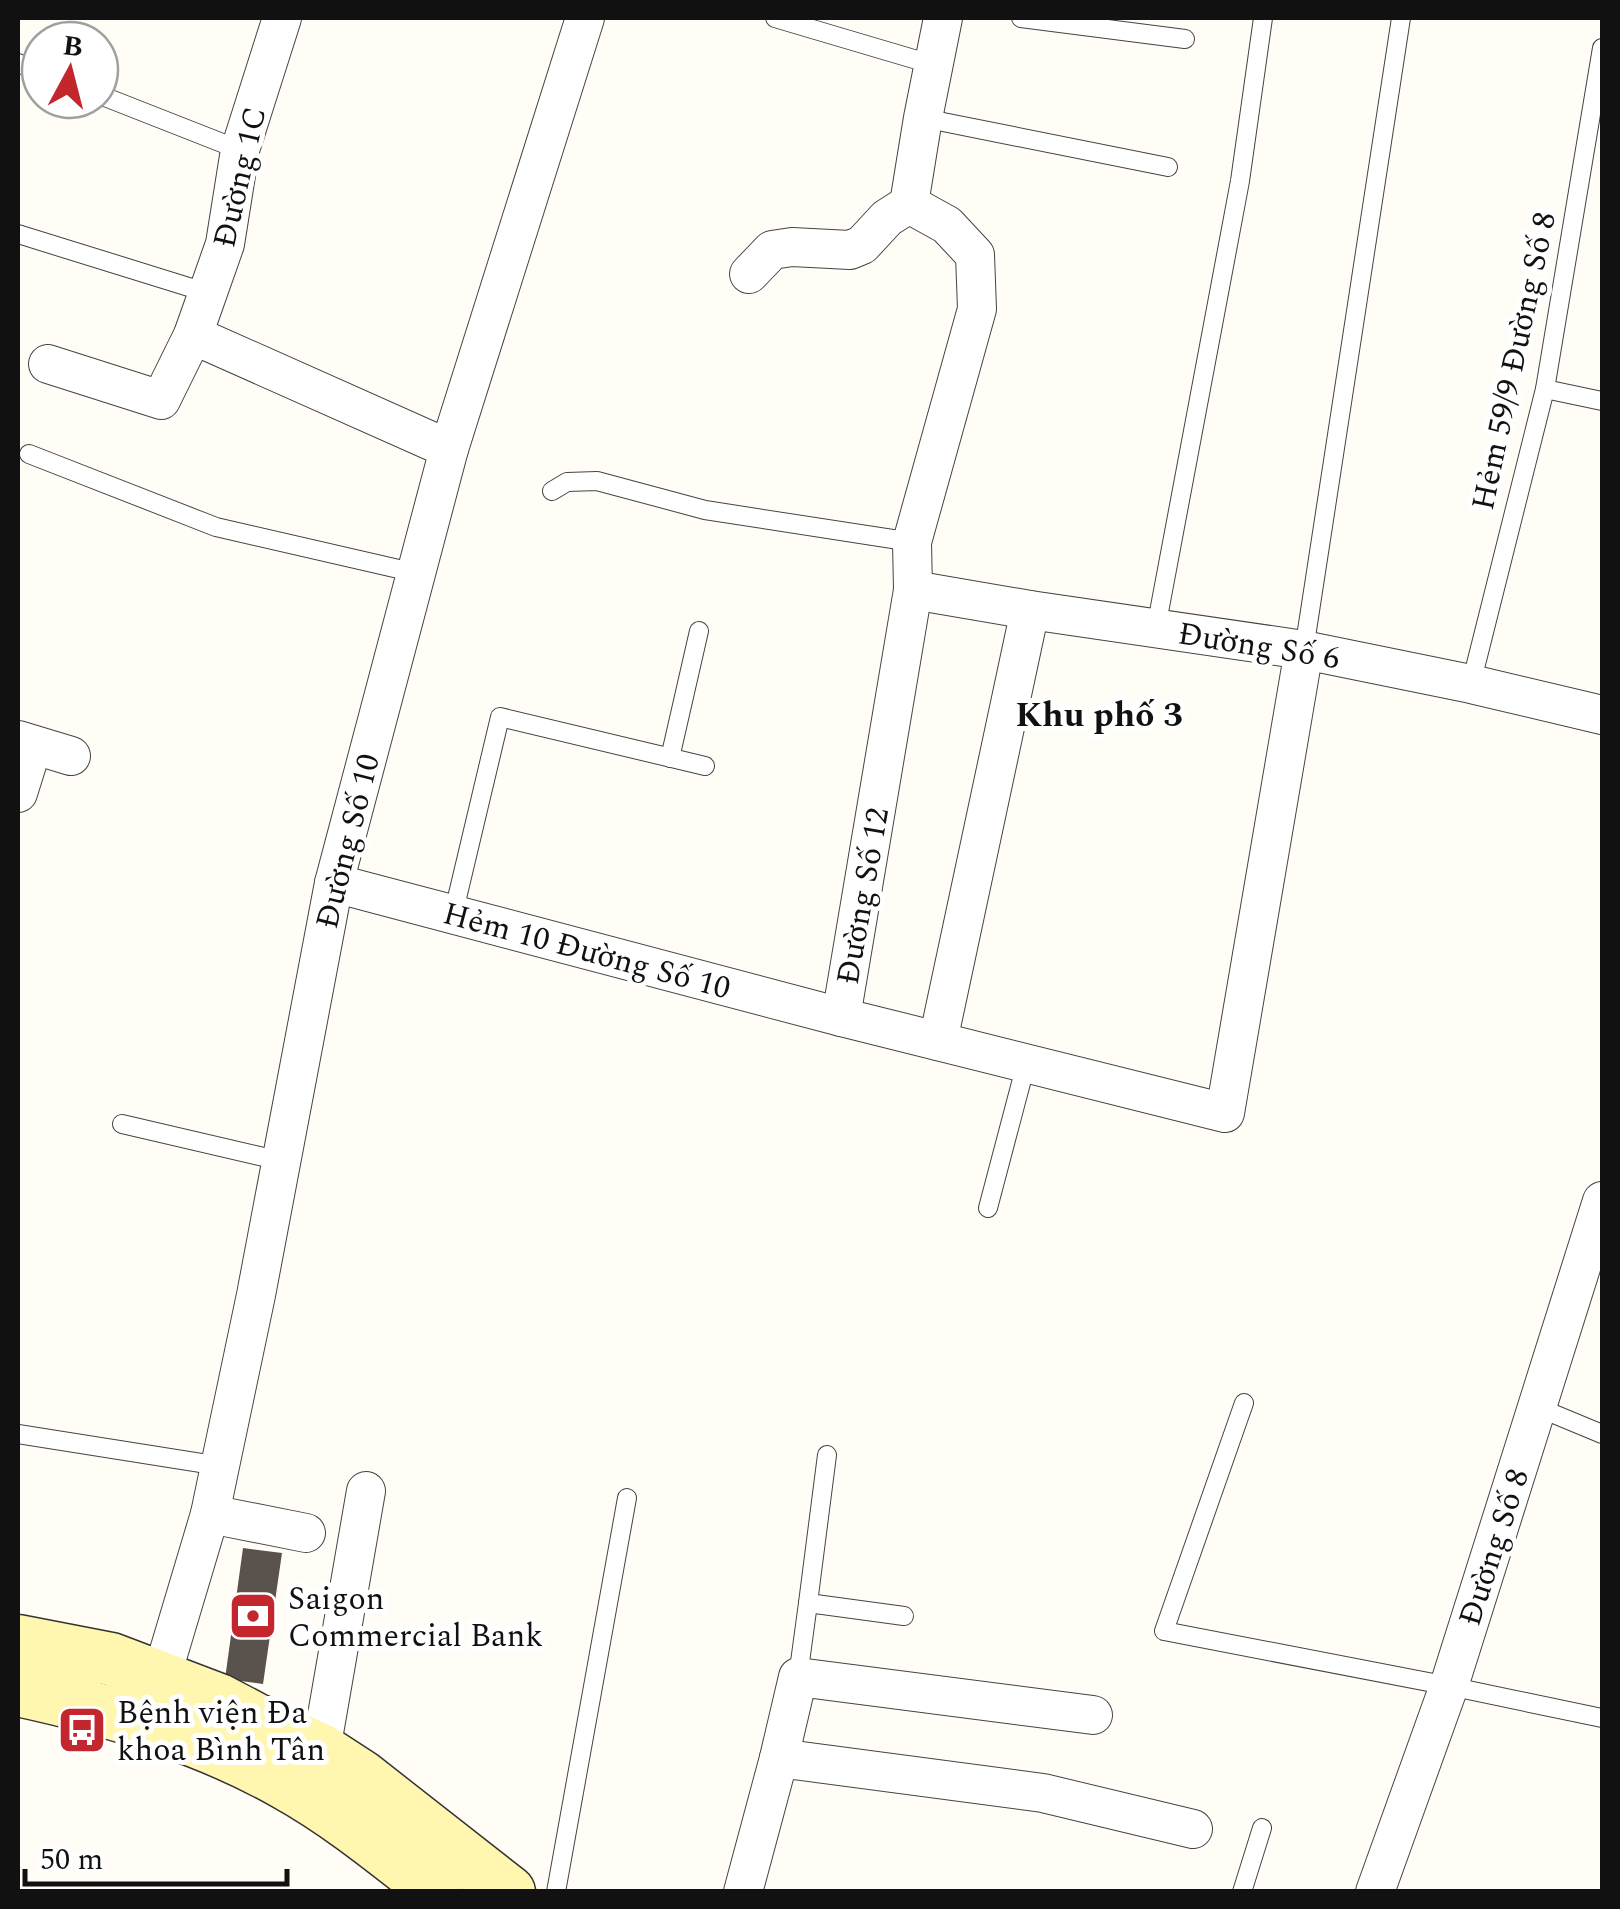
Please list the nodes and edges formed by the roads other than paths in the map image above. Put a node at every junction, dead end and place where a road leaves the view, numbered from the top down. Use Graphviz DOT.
graph roads {
  1 [pos="282,18"];
  2 [pos="585,18"];
  3 [pos="775,18"];
  4 [pos="943,18"];
  5 [pos="1021,18"];
  6 [pos="1263,18"];
  7 [pos="1401,18"];
  8 [pos="1184,39"];
  9 [pos="1602,48"];
  10 [pos="934,65"];
  11 [pos="120,103"];
  12 [pos="922,118"];
  13 [pos="240,150"];
  14 [pos="1168,167"];
  15 [pos="908,204"];
  16 [pos="18,234"];
  17 [pos="750,274"];
  18 [pos="208,292"];
  19 [pos="193,335"];
  20 [pos="48,364"];
  21 [pos="1545,389"];
  22 [pos="1602,401"];
  23 [pos="449,448"];
  24 [pos="29,454"];
  25 [pos="552,491"];
  26 [pos="912,542"];
  27 [pos="416,573"];
  28 [pos="913,590"];
  29 [pos="1030,610"];
  30 [pos="1156,628"];
  31 [pos="699,632"];
  32 [pos="1304,650"];
  33 [pos="1471,684"];
  34 [pos="1602,716"];
  35 [pos="25,742"];
  36 [pos="71,756"];
  37 [pos="670,758"];
  38 [pos="705,766"];
  39 [pos="18,793"];
  40 [pos="334,883"];
  41 [pos="453,915"];
  42 [pos="841,1017"];
  43 [pos="938,1041"];
  44 [pos="1026,1064"];
  45 [pos="122,1124"];
  46 [pos="281,1161"];
  47 [pos="1602,1201"];
  48 [pos="988,1208"];
  49 [pos="1594,1259"];
  50 [pos="1244,1403"];
  51 [pos="1538,1407"];
  52 [pos="18,1434"];
  53 [pos="1602,1434"];
  54 [pos="827,1455"];
  55 [pos="220,1466"];
  56 [pos="366,1491"];
  57 [pos="627,1498"];
  58 [pos="210,1514"];
  59 [pos="306,1533"];
  60 [pos="808,1604"];
  61 [pos="904,1616"];
  62 [pos="18,1641"];
  63 [pos="798,1677"];
  64 [pos="1449,1686"];
  65 [pos="18,1690"];
  66 [pos="154,1701"];
  67 [pos="1093,1715"];
  68 [pos="1602,1718"];
  69 [pos="321,1750"];
  70 [pos="778,1758"];
  71 [pos="1193,1828"];
  72 [pos="1262,1828"];
  73 [pos="437,1892"];
  74 [pos="509,1892"];
  75 [pos="556,1892"];
  76 [pos="743,1892"];
  77 [pos="1242,1892"];
  78 [pos="1375,1892"];
  1 -- 13 [label="street, Đường 1C"];
  2 -- 23 [label="street, Đường Số 10"];
  3 -- 10 [label="lane"];
  4 -- 10 [label="street"];
  5 -- 8 [label="lane"];
  6 -- 30 [label="lane"];
  7 -- 32 [label="lane"];
  9 -- 21 [label="lane, Hẻm 59/9 Đường Số 8"];
  10 -- 12 [label="street"];
  11 -- 13 [label="lane"];
  12 -- 14 [label="lane"];
  12 -- 15 [label="street"];
  13 -- 18 [label="street, Đường 1C"];
  15 -- 17 [label="street"];
  15 -- 26 [label="street, Đường Số 12"];
  16 -- 18 [label="lane"];
  18 -- 19 [label="street, Đường 1C"];
  19 -- 20 [label="street, Đường 1C"];
  19 -- 23 [label="street"];
  21 -- 22 [label="lane"];
  21 -- 33 [label="lane, Hẻm 59/9 Đường Số 8"];
  23 -- 27 [label="street, Đường Số 10"];
  24 -- 27 [label="lane"];
  25 -- 26 [label="lane"];
  26 -- 28 [label="street, Đường Số 12"];
  27 -- 40 [label="street, Đường Số 10"];
  28 -- 29 [label="street, Đường Số 6"];
  28 -- 42 [label="street, Đường Số 12"];
  29 -- 30 [label="street, Đường Số 6"];
  29 -- 43 [label="street"];
  30 -- 32 [label="street, Đường Số 6"];
  31 -- 37 [label="lane"];
  32 -- 33 [label="street, Đường Số 6"];
  32 -- 44 [label="street, Đường Số 12"];
  33 -- 34 [label="street, Đường Số 6"];
  35 -- 36 [label="street"];
  35 -- 39 [label="street"];
  37 -- 38 [label="lane"];
  37 -- 41 [label="lane"];
  40 -- 41 [label="street, Hẻm 10 Đường Số 10"];
  40 -- 46 [label="street, Đường Số 10"];
  41 -- 42 [label="street, Hẻm 10 Đường Số 10"];
  42 -- 43 [label="street, Đường Số 12"];
  43 -- 44 [label="street, Đường Số 12"];
  44 -- 48 [label="lane"];
  45 -- 46 [label="lane"];
  46 -- 55 [label="street, Đường Số 10"];
  47 -- 49 [label="street, Đường Số 8"];
  49 -- 51 [label="street, Đường Số 8"];
  50 -- 64 [label="lane"];
  51 -- 53 [label="lane"];
  51 -- 64 [label="street, Đường Số 8"];
  52 -- 55 [label="lane"];
  54 -- 60 [label="lane"];
  55 -- 58 [label="street, Đường Số 10"];
  56 -- 69 [label="street"];
  57 -- 75 [label="lane"];
  58 -- 59 [label="street"];
  58 -- 66 [label="street, Đường Số 10"];
  60 -- 61 [label="lane"];
  60 -- 63 [label="lane"];
  62 -- 66 [label="main road"];
  63 -- 67 [label="street"];
  63 -- 70 [label="street"];
  64 -- 68 [label="lane"];
  64 -- 78 [label="street, Đường Số 8"];
  65 -- 66 [label="main road"];
  66 -- 69 [label="main road"];
  66 -- 73 [label="main road"];
  69 -- 74 [label="main road"];
  70 -- 71 [label="street"];
  70 -- 76 [label="street"];
  72 -- 77 [label="lane"];
}
